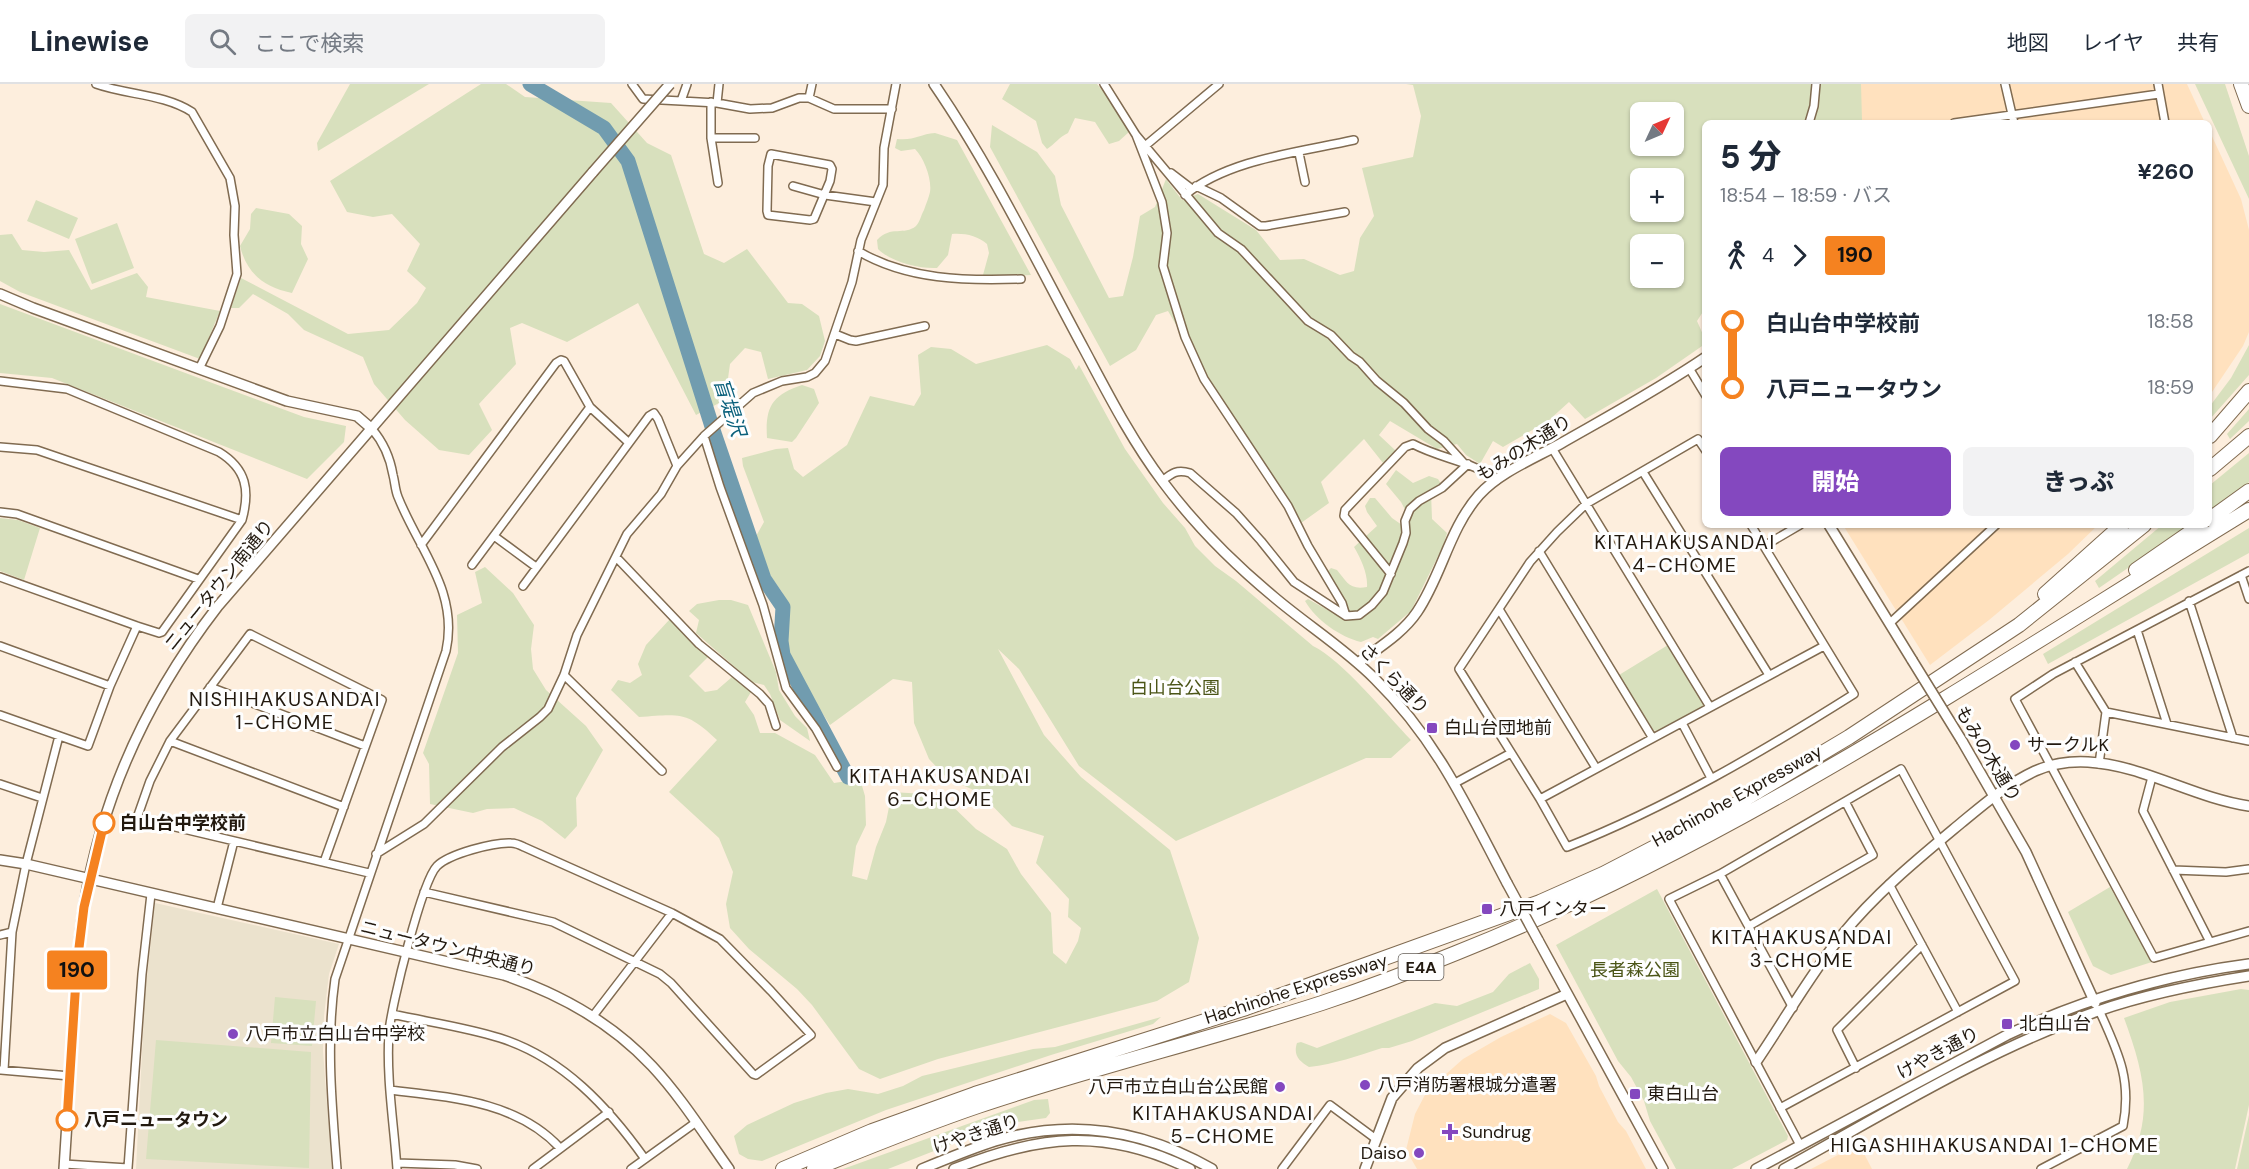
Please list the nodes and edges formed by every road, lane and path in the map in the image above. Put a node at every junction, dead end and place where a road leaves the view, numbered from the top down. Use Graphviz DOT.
graph roads {
  1 [pos="96,84"];
  2 [pos="632,84"];
  3 [pos="670,84"];
  4 [pos="687,84"];
  5 [pos="719,84"];
  6 [pos="812,84"];
  7 [pos="896,84"];
  8 [pos="934,84"];
  9 [pos="1104,84"];
  10 [pos="1219,84"];
  11 [pos="1816,84"];
  12 [pos="2006,84"];
  13 [pos="2158,84"];
  14 [pos="2241,84"];
  15 [pos="2159,94"];
  16 [pos="809,98"];
  17 [pos="681,101"];
  18 [pos="714,103"];
  19 [pos="2249,106"];
  20 [pos="892,109"];
  21 [pos="2013,119"];
  22 [pos="1810,120"];
  23 [pos="2164,120"];
  24 [pos="1136,135"];
  25 [pos="711,138"];
  26 [pos="755,138"];
  27 [pos="1354,141"];
  28 [pos="1145,146"];
  29 [pos="1299,153"];
  30 [pos="1168,172"];
  31 [pos="1305,182"];
  32 [pos="718,183"];
  33 [pos="793,186"];
  34 [pos="1194,188"];
  35 [pos="825,195"];
  36 [pos="1185,195"];
  37 [pos="876,202"];
  38 [pos="1345,212"];
  39 [pos="858,251"];
  40 [pos="1021,279"];
  41 [pos="0,294"];
  42 [pos="925,326"];
  43 [pos="836,334"];
  44 [pos="1702,360"];
  45 [pos="1689,368"];
  46 [pos="199,369"];
  47 [pos="0,381"];
  48 [pos="1702,389"];
  49 [pos="2249,391"];
  50 [pos="590,407"];
  51 [pos="372,429"];
  52 [pos="2212,434"];
  53 [pos="704,436"];
  54 [pos="2249,436"];
  55 [pos="628,442"];
  56 [pos="1702,445"];
  57 [pos="0,447"];
  58 [pos="1552,448"];
  59 [pos="1465,463"];
  60 [pos="677,466"];
  61 [pos="2212,467"];
  62 [pos="1643,472"];
  63 [pos="1497,480"];
  64 [pos="1162,481"];
  65 [pos="2249,491"];
  66 [pos="1586,504"];
  67 [pos="2249,510"];
  68 [pos="0,512"];
  69 [pos="2212,518"];
  70 [pos="242,520"];
  71 [pos="1753,528"];
  72 [pos="1795,528"];
  73 [pos="1831,528"];
  74 [pos="1993,528"];
  75 [pos="2119,528"];
  76 [pos="2140,528"];
  77 [pos="2197,528"];
  78 [pos="494,536"];
  79 [pos="421,545"];
  80 [pos="1764,546"];
  81 [pos="1539,551"];
  82 [pos="616,557"];
  83 [pos="472,565"];
  84 [pos="536,567"];
  85 [pos="2249,571"];
  86 [pos="1391,573"];
  87 [pos="2241,575"];
  88 [pos="0,577"];
  89 [pos="198,579"];
  90 [pos="523,586"];
  91 [pos="2249,599"];
  92 [pos="2189,601"];
  93 [pos="1499,609"];
  94 [pos="1346,616"];
  95 [pos="1890,623"];
  96 [pos="137,626"];
  97 [pos="2136,630"];
  98 [pos="0,646"];
  99 [pos="1824,646"];
  100 [pos="2075,662"];
  101 [pos="1358,663"];
  102 [pos="1950,671"];
  103 [pos="1987,672"];
  104 [pos="564,675"];
  105 [pos="1769,675"];
  106 [pos="110,686"];
  107 [pos="210,687"];
  108 [pos="1710,707"];
  109 [pos="2106,712"];
  110 [pos="0,715"];
  111 [pos="1682,723"];
  112 [pos="2167,724"];
  113 [pos="776,726"];
  114 [pos="59,736"];
  115 [pos="1652,737"];
  116 [pos="2234,738"];
  117 [pos="170,741"];
  118 [pos="2249,741"];
  119 [pos="365,746"];
  120 [pos="1511,753"];
  121 [pos="2099,764"];
  122 [pos="2051,765"];
  123 [pos="837,767"];
  124 [pos="1596,768"];
  125 [pos="662,771"];
  126 [pos="2152,777"];
  127 [pos="1711,778"];
  128 [pos="0,783"];
  129 [pos="1455,783"];
  130 [pos="1995,795"];
  131 [pos="42,798"];
  132 [pos="1539,799"];
  133 [pos="1846,803"];
  134 [pos="2249,806"];
  135 [pos="344,807"];
  136 [pos="1940,840"];
  137 [pos="234,841"];
  138 [pos="376,854"];
  139 [pos="0,860"];
  140 [pos="324,862"];
  141 [pos="26,864"];
  142 [pos="2249,869"];
  143 [pos="2173,870"];
  144 [pos="369,873"];
  145 [pos="1720,874"];
  146 [pos="89,879"];
  147 [pos="1888,884"];
  148 [pos="424,892"];
  149 [pos="151,894"];
  150 [pos="217,908"];
  151 [pos="672,913"];
  152 [pos="1749,926"];
  153 [pos="2249,931"];
  154 [pos="12,932"];
  155 [pos="0,935"];
  156 [pos="347,939"];
  157 [pos="2210,942"];
  158 [pos="1922,945"];
  159 [pos="407,953"];
  160 [pos="635,961"];
  161 [pos="2249,964"];
  162 [pos="2249,976"];
  163 [pos="1567,993"];
  164 [pos="2093,999"];
  165 [pos="1793,1008"];
  166 [pos="2099,1010"];
  167 [pos="1958,1012"];
  168 [pos="392,1014"];
  169 [pos="593,1016"];
  170 [pos="1756,1062"];
  171 [pos="1856,1068"];
  172 [pos="2,1070"];
  173 [pos="70,1076"];
  174 [pos="390,1090"];
  175 [pos="1780,1108"];
  176 [pos="609,1112"];
  177 [pos="695,1123"];
  178 [pos="1376,1139"];
  179 [pos="1800,1145"];
  180 [pos="560,1148"];
  181 [pos="645,1159"];
  182 [pos="397,1166"];
  183 [pos="727,1166"];
  184 [pos="64,1167"];
  185 [pos="338,1169"];
  186 [pos="477,1169"];
  187 [pos="532,1169"];
  188 [pos="631,1169"];
  189 [pos="783,1169"];
  190 [pos="814,1169"];
  191 [pos="922,1169"];
  192 [pos="954,1169"];
  193 [pos="1190,1169"];
  194 [pos="1212,1169"];
  195 [pos="1282,1169"];
  196 [pos="1365,1169"];
  197 [pos="1663,1169"];
  198 [pos="1756,1169"];
  199 [pos="1784,1169"];
  200 [pos="2041,1169"];
  1 -- 46 [label="street"];
  2 -- 17 [label="street"];
  3 -- 51 [label="street, ニュータウン南通り, bridge"];
  4 -- 17 [label="street"];
  5 -- 18 [label="street"];
  6 -- 16 [label="street"];
  7 -- 20 [label="street"];
  8 -- 64 [label="street, さくら通り"];
  9 -- 24 [label="street"];
  10 -- 28 [label="street"];
  11 -- 22 [label="street"];
  12 -- 21 [label="street"];
  13 -- 15 [label="street"];
  14 -- 19 [label="highway"];
  15 -- 21 [label="street"];
  15 -- 23 [label="street"];
  16 -- 18 [label="street"];
  16 -- 20 [label="street"];
  17 -- 18 [label="street"];
  18 -- 25 [label="street"];
  20 -- 37 [label="street"];
  24 -- 28 [label="street"];
  24 -- 94 [label="street"];
  25 -- 26 [label="street"];
  25 -- 32 [label="street"];
  27 -- 29 [label="street"];
  28 -- 30 [label="street"];
  29 -- 31 [label="street"];
  29 -- 34 [label="street"];
  30 -- 34 [label="street"];
  30 -- 36 [label="street"];
  33 -- 35 [label="street"];
  34 -- 36 [label="street"];
  34 -- 38 [label="street"];
  35 -- 35 [label="street"];
  35 -- 37 [label="street"];
  36 -- 59 [label="street"];
  37 -- 39 [label="street"];
  39 -- 40 [label="street"];
  39 -- 43 [label="street"];
  41 -- 46 [label="street"];
  42 -- 43 [label="street"];
  43 -- 53 [label="street"];
  44 -- 45 [label="street, もみの木通り"];
  45 -- 48 [label="street"];
  45 -- 58 [label="street, もみの木通り"];
  46 -- 51 [label="street"];
  47 -- 70 [label="street"];
  49 -- 52 [label="highway"];
  50 -- 55 [label="street"];
  50 -- 78 [label="street"];
  50 -- 79 [label="street"];
  51 -- 79 [label="street"];
  51 -- 146 [label="street, ニュータウン南通り"];
  53 -- 60 [label="street"];
  53 -- 123 [label="street"];
  54 -- 61 [label="highway"];
  55 -- 60 [label="street"];
  55 -- 84 [label="street"];
  56 -- 62 [label="street"];
  57 -- 70 [label="street"];
  58 -- 63 [label="street, もみの木通り"];
  58 -- 66 [label="street"];
  59 -- 63 [label="street"];
  59 -- 86 [label="street"];
  59 -- 86 [label="street"];
  60 -- 82 [label="street"];
  62 -- 66 [label="street"];
  62 -- 105 [label="street"];
  63 -- 101 [label="street, もみの木通り"];
  64 -- 94 [label="street"];
  64 -- 101 [label="street, さくら通り"];
  65 -- 69 [label="highway"];
  66 -- 81 [label="street"];
  66 -- 108 [label="street"];
  67 -- 103 [label="highway"];
  68 -- 89 [label="street"];
  70 -- 89 [label="street"];
  71 -- 80 [label="street"];
  72 -- 80 [label="street"];
  73 -- 95 [label="street, もみの木通り"];
  74 -- 95 [label="street"];
  75 -- 102 [label="highway"];
  76 -- 102 [label="highway"];
  77 -- 103 [label="highway"];
  78 -- 83 [label="street"];
  78 -- 84 [label="street"];
  79 -- 138 [label="street"];
  80 -- 99 [label="street"];
  81 -- 93 [label="street"];
  81 -- 115 [label="street"];
  82 -- 104 [label="street"];
  82 -- 113 [label="street"];
  84 -- 90 [label="street"];
  85 -- 87 [label="street"];
  86 -- 94 [label="street"];
  87 -- 91 [label="street"];
  87 -- 92 [label="street"];
  88 -- 96 [label="street"];
  89 -- 96 [label="street"];
  92 -- 97 [label="street"];
  92 -- 116 [label="street"];
  93 -- 120 [label="street"];
  93 -- 124 [label="street"];
  95 -- 130 [label="street, もみの木通り, bridge"];
  96 -- 106 [label="street"];
  97 -- 100 [label="street"];
  97 -- 112 [label="street"];
  98 -- 106 [label="street"];
  99 -- 105 [label="street"];
  99 -- 127 [label="street"];
  100 -- 109 [label="street"];
  100 -- 122 [label="street"];
  101 -- 129 [label="street, さくら通り"];
  102 -- 189 [label="highway, Hachinohe Expressway / E4A"];
  103 -- 190 [label="highway, Hachinohe Expressway / E4A"];
  104 -- 125 [label="street"];
  104 -- 138 [label="street"];
  105 -- 108 [label="street"];
  106 -- 114 [label="street"];
  107 -- 117 [label="street"];
  107 -- 119 [label="street"];
  107 -- 119 [label="street"];
  108 -- 111 [label="street"];
  109 -- 112 [label="street"];
  109 -- 121 [label="street"];
  110 -- 114 [label="street"];
  111 -- 115 [label="street"];
  111 -- 127 [label="street"];
  112 -- 116 [label="street"];
  114 -- 131 [label="street"];
  115 -- 124 [label="street"];
  116 -- 118 [label="street"];
  117 -- 135 [label="street"];
  117 -- 137 [label="street"];
  119 -- 135 [label="street"];
  120 -- 129 [label="street"];
  120 -- 132 [label="street"];
  121 -- 122 [label="street"];
  121 -- 126 [label="street"];
  122 -- 130 [label="street"];
  122 -- 157 [label="street"];
  124 -- 132 [label="street"];
  126 -- 134 [label="street"];
  126 -- 143 [label="street"];
  127 -- 132 [label="street"];
  128 -- 131 [label="street"];
  129 -- 163 [label="street, さくら通り, bridge"];
  130 -- 136 [label="street"];
  130 -- 164 [label="street, もみの木通り"];
  131 -- 141 [label="street"];
  133 -- 136 [label="street"];
  133 -- 145 [label="street"];
  133 -- 152 [label="street"];
  135 -- 140 [label="street"];
  136 -- 147 [label="street"];
  136 -- 167 [label="street"];
  137 -- 140 [label="street"];
  137 -- 150 [label="street"];
  138 -- 144 [label="street"];
  139 -- 141 [label="street, ニュータウン中央通り"];
  140 -- 144 [label="street"];
  141 -- 146 [label="street, ニュータウン中央通り"];
  141 -- 154 [label="street"];
  142 -- 143 [label="street"];
  143 -- 157 [label="street"];
  144 -- 156 [label="street"];
  145 -- 152 [label="street"];
  145 -- 170 [label="street"];
  146 -- 149 [label="street, ニュータウン中央通り"];
  146 -- 173 [label="street, ニュータウン南通り"];
  147 -- 158 [label="street"];
  147 -- 165 [label="street"];
  148 -- 151 [label="street"];
  148 -- 159 [label="street"];
  148 -- 160 [label="street"];
  149 -- 150 [label="street, ニュータウン中央通り"];
  149 -- 184 [label="street"];
  150 -- 156 [label="street, ニュータウン中央通り"];
  151 -- 160 [label="street"];
  151 -- 160 [label="street"];
  152 -- 165 [label="street"];
  153 -- 157 [label="street"];
  154 -- 155 [label="street"];
  154 -- 172 [label="street"];
  156 -- 159 [label="street, ニュータウン中央通り"];
  156 -- 185 [label="street"];
  158 -- 167 [label="street"];
  158 -- 171 [label="street"];
  159 -- 168 [label="street"];
  159 -- 169 [label="street, ニュータウン中央通り"];
  160 -- 169 [label="street"];
  161 -- 164 [label="street, けやき通り"];
  162 -- 166 [label="street, けやき通り"];
  163 -- 178 [label="street"];
  163 -- 197 [label="street, さくら通り"];
  164 -- 166 [label="street, もみの木通り"];
  164 -- 179 [label="street, けやき通り"];
  165 -- 170 [label="street"];
  166 -- 199 [label="street, けやき通り"];
  166 -- 200 [label="street"];
  167 -- 171 [label="street"];
  168 -- 174 [label="street"];
  168 -- 176 [label="street"];
  169 -- 177 [label="street, ニュータウン中央通り"];
  170 -- 175 [label="street"];
  171 -- 175 [label="street"];
  172 -- 173 [label="street"];
  173 -- 184 [label="street, ニュータウン南通り"];
  174 -- 180 [label="street"];
  174 -- 182 [label="street"];
  175 -- 179 [label="street"];
  176 -- 180 [label="street"];
  176 -- 181 [label="street"];
  177 -- 181 [label="street"];
  177 -- 183 [label="street, ニュータウン中央通り"];
  178 -- 195 [label="street"];
  178 -- 196 [label="street"];
  179 -- 198 [label="street, けやき通り"];
  180 -- 187 [label="street"];
  181 -- 188 [label="street"];
  182 -- 186 [label="street"];
  191 -- 194 [label="street, けやき通り"];
  192 -- 193 [label="street, けやき通り"];
}
